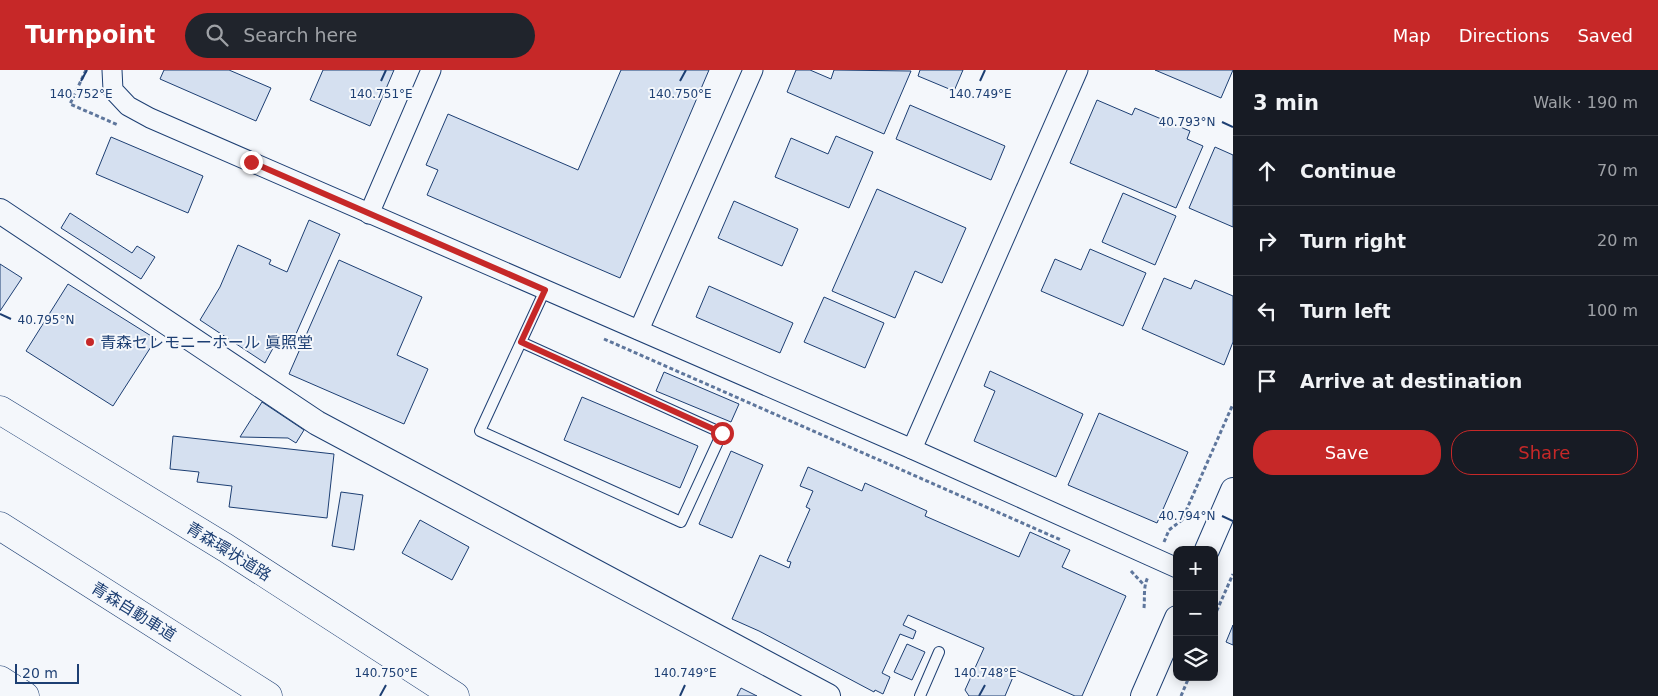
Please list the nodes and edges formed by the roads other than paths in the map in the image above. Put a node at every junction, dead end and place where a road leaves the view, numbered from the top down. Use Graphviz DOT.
graph roads {
  1 [pos="112,70"];
  2 [pos="431,70"];
  3 [pos="753,70"];
  4 [pos="1078,70"];
  5 [pos="0,211"];
  6 [pos="369,214"];
  7 [pos="545,290"];
  8 [pos="639,330"];
  9 [pos="521,342"];
  10 [pos="0,410"];
  11 [pos="912,449"];
  12 [pos="1233,490"];
  13 [pos="0,526"];
  14 [pos="1209,546"];
  15 [pos="1173,566"];
  16 [pos="1173,627"];
  17 [pos="939,652"];
  18 [pos="0,680"];
  19 [pos="26,696"];
  20 [pos="268,696"];
  21 [pos="455,696"];
  22 [pos="828,696"];
  23 [pos="920,696"];
  24 [pos="1143,696"];
  1 -- 6 [label="street"];
  2 -- 6 [label="street"];
  3 -- 8 [label="street"];
  4 -- 11 [label="street"];
  5 -- 22 [label="street"];
  6 -- 7 [label="street"];
  7 -- 8 [label="street"];
  7 -- 9 [label="lane"];
  8 -- 11 [label="street"];
  9 -- 9 [label="lane"];
  10 -- 21 [label="highway, 青森環状道路"];
  11 -- 15 [label="street"];
  12 -- 14 [label="street"];
  13 -- 20 [label="highway, 青森自動車道"];
  16 -- 24 [label="street"];
  17 -- 23 [label="lane"];
  18 -- 19 [label="highway"];
}
